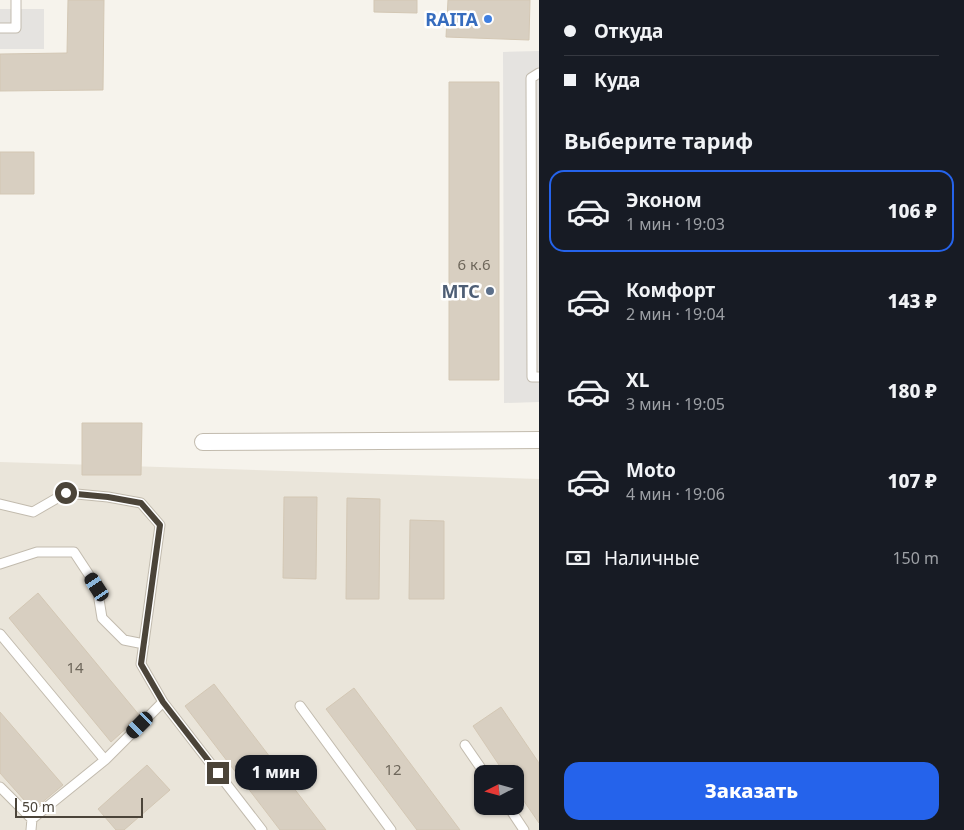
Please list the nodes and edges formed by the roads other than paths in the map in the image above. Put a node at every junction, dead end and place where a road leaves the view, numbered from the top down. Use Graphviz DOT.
graph roads {
  1 [pos="16,0"];
  2 [pos="0,28"];
  3 [pos="539,73"];
  4 [pos="539,377"];
  5 [pos="539,440"];
  6 [pos="203,442"];
  7 [pos="0,504"];
  8 [pos="0,564"];
  9 [pos="0,634"];
  10 [pos="144,644"];
  11 [pos="163,702"];
  12 [pos="300,706"];
  13 [pos="465,744"];
  14 [pos="105,760"];
  15 [pos="479,765"];
  16 [pos="0,787"];
  17 [pos="514,815"];
  18 [pos="32,819"];
  19 [pos="32,830"];
  20 [pos="262,830"];
  21 [pos="391,830"];
  22 [pos="524,830"];
  1 -- 2 [label="lane"];
  3 -- 4 [label="lane"];
  5 -- 6 [label="street"];
  7 -- 10 [label="lane"];
  8 -- 10 [label="lane"];
  9 -- 14 [label="lane"];
  10 -- 11 [label="lane"];
  11 -- 14 [label="lane"];
  11 -- 20 [label="lane"];
  12 -- 21 [label="lane"];
  13 -- 15 [label="lane"];
  14 -- 18 [label="lane"];
  16 -- 18 [label="lane"];
  17 -- 22 [label="lane"];
  18 -- 19 [label="lane"];
}
